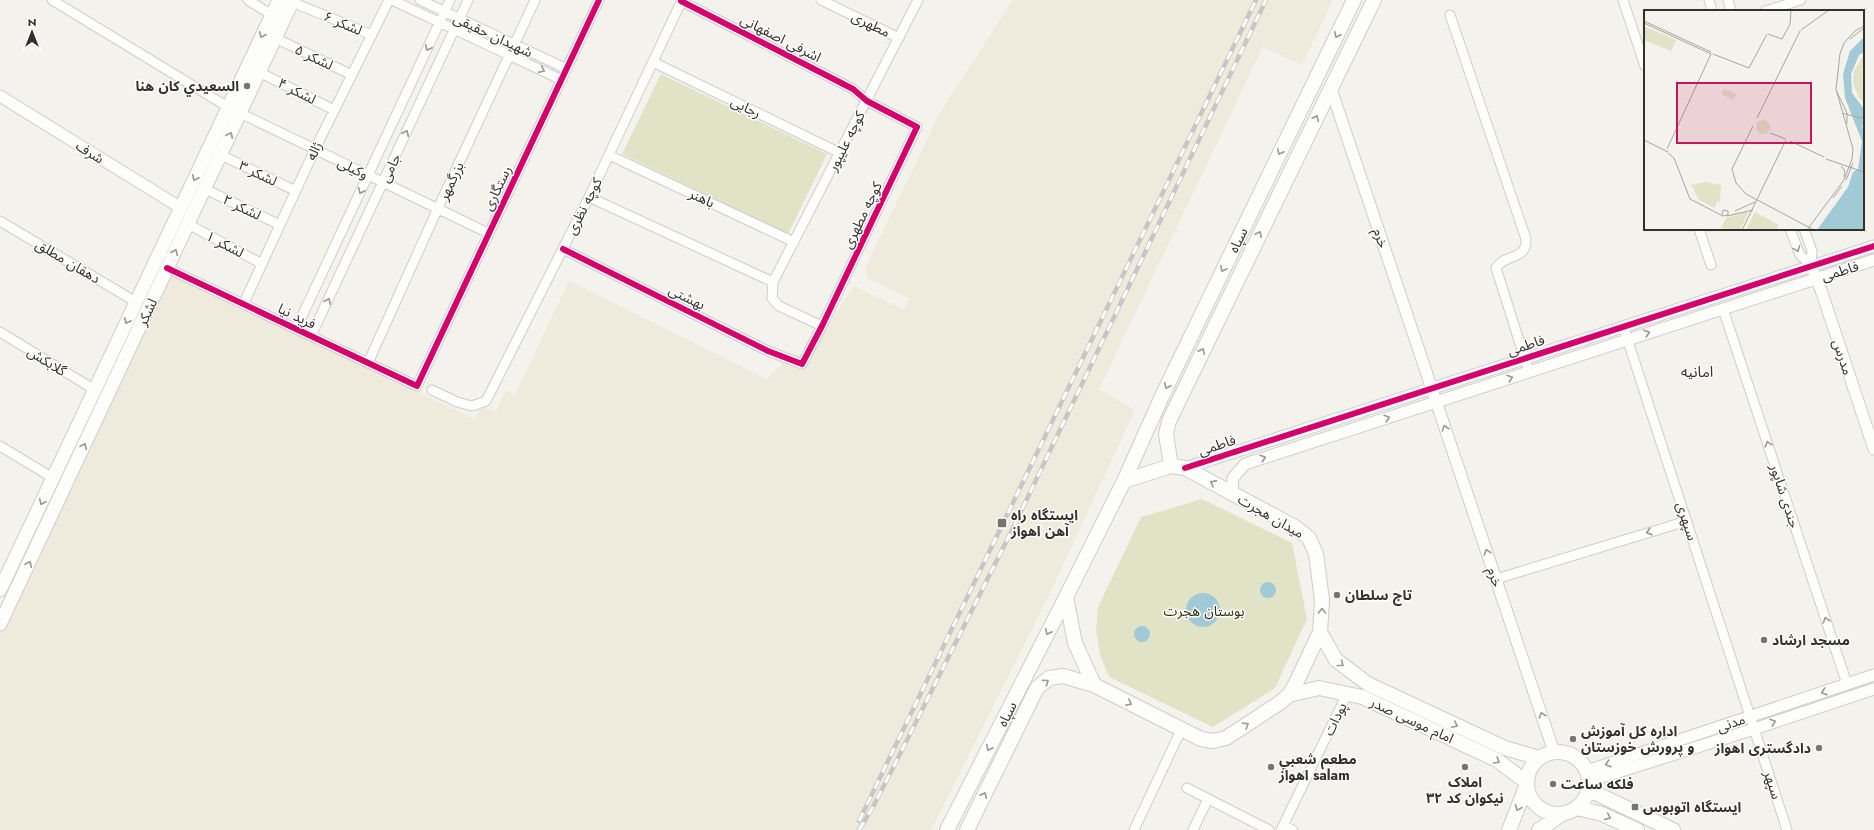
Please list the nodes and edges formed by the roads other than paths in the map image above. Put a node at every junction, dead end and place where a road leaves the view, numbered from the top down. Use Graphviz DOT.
graph roads {
  1 [pos="52,0"];
  2 [pos="248,0"];
  3 [pos="279,0"];
  4 [pos="389,0"];
  5 [pos="392,0"];
  6 [pos="420,0"];
  7 [pos="450,0"];
  8 [pos="468,0"];
  9 [pos="536,0"];
  10 [pos="600,0"];
  11 [pos="821,0"];
  12 [pos="918,0"];
  13 [pos="1354,0"];
  14 [pos="1374,0"];
  15 [pos="1623,0"];
  16 [pos="1709,0"];
  17 [pos="1728,0"];
  18 [pos="1801,0"];
  19 [pos="293,1"];
  20 [pos="682,1"];
  21 [pos="1712,10"];
  22 [pos="1731,10"];
  23 [pos="1768,10"];
  24 [pos="445,12"];
  25 [pos="272,15"];
  26 [pos="1450,15"];
  27 [pos="460,19"];
  28 [pos="440,23"];
  29 [pos="454,30"];
  30 [pos="372,35"];
  31 [pos="275,38"];
  32 [pos="899,38"];
  33 [pos="515,45"];
  34 [pos="510,56"];
  35 [pos="653,62"];
  36 [pos="1644,63"];
  37 [pos="567,69"];
  38 [pos="259,72"];
  39 [pos="352,75"];
  40 [pos="562,80"];
  41 [pos="1330,89"];
  42 [pos="0,96"];
  43 [pos="867,101"];
  44 [pos="228,107"];
  45 [pos="334,110"];
  46 [pos="240,113"];
  47 [pos="315,149"];
  48 [pos="840,153"];
  49 [pos="221,155"];
  50 [pos="609,155"];
  51 [pos="368,175"];
  52 [pos="383,182"];
  53 [pos="205,189"];
  54 [pos="296,191"];
  55 [pos="589,198"];
  56 [pos="181,208"];
  57 [pos="438,208"];
  58 [pos="0,220"];
  59 [pos="188,224"];
  60 [pos="280,225"];
  61 [pos="1699,230"];
  62 [pos="1790,230"];
  63 [pos="1804,230"];
  64 [pos="488,233"];
  65 [pos="794,242"];
  66 [pos="1874,246"];
  67 [pos="563,249"];
  68 [pos="1874,260"];
  69 [pos="262,264"];
  70 [pos="1711,265"];
  71 [pos="1811,265"];
  72 [pos="167,268"];
  73 [pos="1816,278"];
  74 [pos="773,282"];
  75 [pos="136,302"];
  76 [pos="244,304"];
  77 [pos="1723,309"];
  78 [pos="822,326"];
  79 [pos="1623,326"];
  80 [pos="296,329"];
  81 [pos="0,332"];
  82 [pos="311,336"];
  83 [pos="1628,340"];
  84 [pos="1525,358"];
  85 [pos="368,363"];
  86 [pos="802,364"];
  87 [pos="1529,372"];
  88 [pos="417,386"];
  89 [pos="1431,388"];
  90 [pos="94,390"];
  91 [pos="432,390"];
  92 [pos="1436,402"];
  93 [pos="0,446"];
  94 [pos="1874,450"];
  95 [pos="1178,467"];
  96 [pos="53,478"];
  97 [pos="1124,481"];
  98 [pos="1232,493"];
  99 [pos="1687,521"];
  100 [pos="3,576"];
  101 [pos="1496,579"];
  102 [pos="19,584"];
  103 [pos="0,590"];
  104 [pos="1066,597"];
  105 [pos="0,624"];
  106 [pos="1320,632"];
  107 [pos="1874,675"];
  108 [pos="1847,684"];
  109 [pos="1094,685"];
  110 [pos="1874,689"];
  111 [pos="1347,694"];
  112 [pos="1289,695"];
  113 [pos="1750,716"];
  114 [pos="1754,729"];
  115 [pos="1181,730"];
  116 [pos="1554,752"];
  117 [pos="1539,758"];
  118 [pos="1589,781"];
  119 [pos="1526,784"];
  120 [pos="1187,788"];
  121 [pos="1208,798"];
  122 [pos="1577,808"];
  123 [pos="1562,814"];
  124 [pos="1282,828"];
  125 [pos="947,830"];
  126 [pos="967,830"];
  127 [pos="1134,830"];
  128 [pos="1193,830"];
  129 [pos="1269,830"];
  130 [pos="1293,830"];
  131 [pos="1509,830"];
  132 [pos="1539,830"];
  133 [pos="1637,830"];
  134 [pos="1673,830"];
  135 [pos="1788,830"];
  1 -- 44 [label="street"];
  2 -- 25 [label="street"];
  3 -- 25 [label="main road, لشکر"];
  4 -- 30 [label="street, ژاله"];
  5 -- 28 [label="street"];
  6 -- 24 [label="street, شهیدان حقیقی"];
  7 -- 24 [label="street"];
  8 -- 27 [label="street, جامی"];
  9 -- 33 [label="street, بزرگمهر"];
  10 -- 37 [label="street, رستگاری"];
  11 -- 32 [label="street, مطهری"];
  12 -- 32 [label="street, کوچه علیپور"];
  13 -- 97 [label="main road, سپاه, one-way"];
  14 -- 41 [label="main road, سپاه"];
  15 -- 36 [label="street"];
  16 -- 21 [label="street"];
  17 -- 22 [label="street"];
  18 -- 23 [label="street"];
  19 -- 30 [label="street, لشکر ۶"];
  19 -- 31 [label="main road, لشکر"];
  20 -- 35 [label="street, کوچه نظری"];
  20 -- 43 [label="street, اشرفی اصفهانی"];
  24 -- 27 [label="street, شهیدان حقیقی"];
  24 -- 28 [label="street"];
  25 -- 44 [label="main road, لشکر, one-way"];
  26 -- 84 [label="street"];
  27 -- 29 [label="street, جامی"];
  27 -- 33 [label="street, شهیدان حقیقی"];
  28 -- 29 [label="street"];
  28 -- 51 [label="street, one-way"];
  29 -- 34 [label="street"];
  52 -- 29 [label="street, جامی, one-way"];
  30 -- 39 [label="street, ژاله"];
  31 -- 38 [label="main road, لشکر"];
  31 -- 39 [label="street, لشکر ۵"];
  32 -- 43 [label="street, کوچه علیپور"];
  33 -- 34 [label="street, بزرگمهر"];
  33 -- 37 [label="street, شهیدان حقیقی"];
  34 -- 40 [label="street, one-way"];
  34 -- 57 [label="street, بزرگمهر"];
  35 -- 48 [label="street, رجایی"];
  35 -- 50 [label="street, کوچه نظری"];
  37 -- 40 [label="street, رستگاری"];
  38 -- 45 [label="street, لشکر ۴"];
  38 -- 46 [label="main road, لشکر"];
  39 -- 45 [label="street, ژاله"];
  40 -- 64 [label="street, رستگاری"];
  41 -- 89 [label="street, خرم"];
  95 -- 41 [label="main road, سپاه, one-way"];
  42 -- 56 [label="street, شرف"];
  43 -- 48 [label="street, کوچه علیپور"];
  43 -- 78 [label="street, کوچه مطهری"];
  44 -- 56 [label="main road, لشکر, one-way"];
  45 -- 47 [label="street, ژاله"];
  46 -- 47 [label="street, وکیلی"];
  49 -- 46 [label="main road, لشکر, one-way"];
  47 -- 51 [label="street, وکیلی"];
  47 -- 54 [label="street, ژاله"];
  48 -- 65 [label="street, کوچه علیپور"];
  49 -- 53 [label="main road, لشکر"];
  49 -- 54 [label="street, لشکر ۳"];
  50 -- 55 [label="street, کوچه نظری"];
  50 -- 65 [label="street, باهنر"];
  51 -- 52 [label="street, وکیلی"];
  51 -- 80 [label="street, one-way"];
  52 -- 57 [label="street, وکیلی"];
  82 -- 52 [label="street, جامی, one-way"];
  53 -- 59 [label="main road, لشکر"];
  53 -- 60 [label="street, لشکر ۲"];
  54 -- 60 [label="street, ژاله"];
  55 -- 67 [label="street, کوچه نظری"];
  55 -- 74 [label="street"];
  56 -- 75 [label="main road, لشکر"];
  57 -- 64 [label="street, وکیلی"];
  57 -- 85 [label="street, بزرگمهر"];
  58 -- 75 [label="street, دهقان مطلق"];
  59 -- 69 [label="street, لشکر ۱"];
  72 -- 59 [label="main road, لشکر, one-way"];
  60 -- 69 [label="street, ژاله"];
  61 -- 70 [label="street"];
  62 -- 71 [label="street, مدرس, one-way"];
  63 -- 71 [label="street, مدرس"];
  64 -- 88 [label="street, رستگاری"];
  65 -- 74 [label="street, کوچه علیپور"];
  66 -- 71 [label="street, فاطمی"];
  67 -- 86 [label="street, بهشتی"];
  67 -- 91 [label="street, کوچه نظری"];
  68 -- 73 [label="street, فاطمی"];
  69 -- 76 [label="street, ژاله"];
  71 -- 73 [label="street, مدرس"];
  71 -- 79 [label="street, فاطمی"];
  72 -- 76 [label="street, فرید نیا"];
  102 -- 72 [label="main road, لشکر, one-way"];
  73 -- 77 [label="street, فاطمی"];
  73 -- 94 [label="street, مدرس"];
  74 -- 78 [label="street"];
  75 -- 90 [label="main road, لشکر, one-way"];
  76 -- 80 [label="street, فرید نیا"];
  83 -- 77 [label="street, فاطمی, one-way"];
  108 -- 77 [label="street, جندی شاپور, one-way"];
  78 -- 86 [label="street, کوچه مطهری"];
  79 -- 83 [label="street, سپهری"];
  79 -- 84 [label="street, فاطمی"];
  80 -- 82 [label="street, فرید نیا"];
  81 -- 90 [label="street, گلابکش"];
  82 -- 85 [label="street, فرید نیا"];
  83 -- 87 [label="street, فاطمی"];
  83 -- 99 [label="street, سپهری"];
  84 -- 87 [label="street"];
  84 -- 89 [label="street, فاطمی"];
  85 -- 88 [label="street, فرید نیا"];
  92 -- 87 [label="street, فاطمی, one-way"];
  89 -- 92 [label="street, خرم"];
  89 -- 95 [label="street, فاطمی"];
  90 -- 96 [label="main road, لشکر"];
  98 -- 92 [label="street, فاطمی, one-way"];
  101 -- 92 [label="street, خرم, one-way"];
  93 -- 96 [label="street"];
  95 -- 97 [label="main road"];
  98 -- 95 [label="main road, میدان هجرت, one-way"];
  96 -- 100 [label="main road, لشکر, one-way"];
  97 -- 104 [label="main road"];
  106 -- 98 [label="main road, میدان هجرت, one-way"];
  99 -- 101 [label="street, one-way"];
  99 -- 113 [label="street, سپهری"];
  100 -- 102 [label="street"];
  100 -- 103 [label="main road, لشکر"];
  116 -- 101 [label="street, خرم, one-way"];
  102 -- 105 [label="main road, لشکر"];
  104 -- 109 [label="main road"];
  104 -- 125 [label="main road, سپاه, one-way"];
  106 -- 112 [label="main road, میدان هجرت"];
  106 -- 117 [label="main road, امام موسی صدر, one-way"];
  107 -- 108 [label="street, مدنی"];
  108 -- 113 [label="street, مدنی, one-way"];
  109 -- 115 [label="main road, میدان هجرت, one-way"];
  126 -- 109 [label="main road, سپاه, one-way"];
  114 -- 110 [label="street, مدنی, one-way"];
  111 -- 112 [label="main road, امام موسی صدر"];
  111 -- 119 [label="main road, امام موسی صدر, one-way"];
  111 -- 124 [label="street, پودات"];
  115 -- 112 [label="main road, میدان هجرت, one-way"];
  113 -- 114 [label="street, سپهر"];
  113 -- 118 [label="street, مدنی, one-way"];
  114 -- 118 [label="street, مدنی"];
  114 -- 135 [label="street, سپهر"];
  115 -- 127 [label="street"];
  116 -- 117 [label="main road"];
  116 -- 118 [label="main road"];
  117 -- 119 [label="main road"];
  118 -- 122 [label="main road"];
  118 -- 134 [label="main road"];
  119 -- 123 [label="main road"];
  119 -- 131 [label="main road, one-way"];
  120 -- 121 [label="street"];
  121 -- 128 [label="street"];
  121 -- 129 [label="street"];
  122 -- 123 [label="main road"];
  122 -- 133 [label="main road, one-way"];
  123 -- 132 [label="main road"];
  124 -- 130 [label="street"];
}
